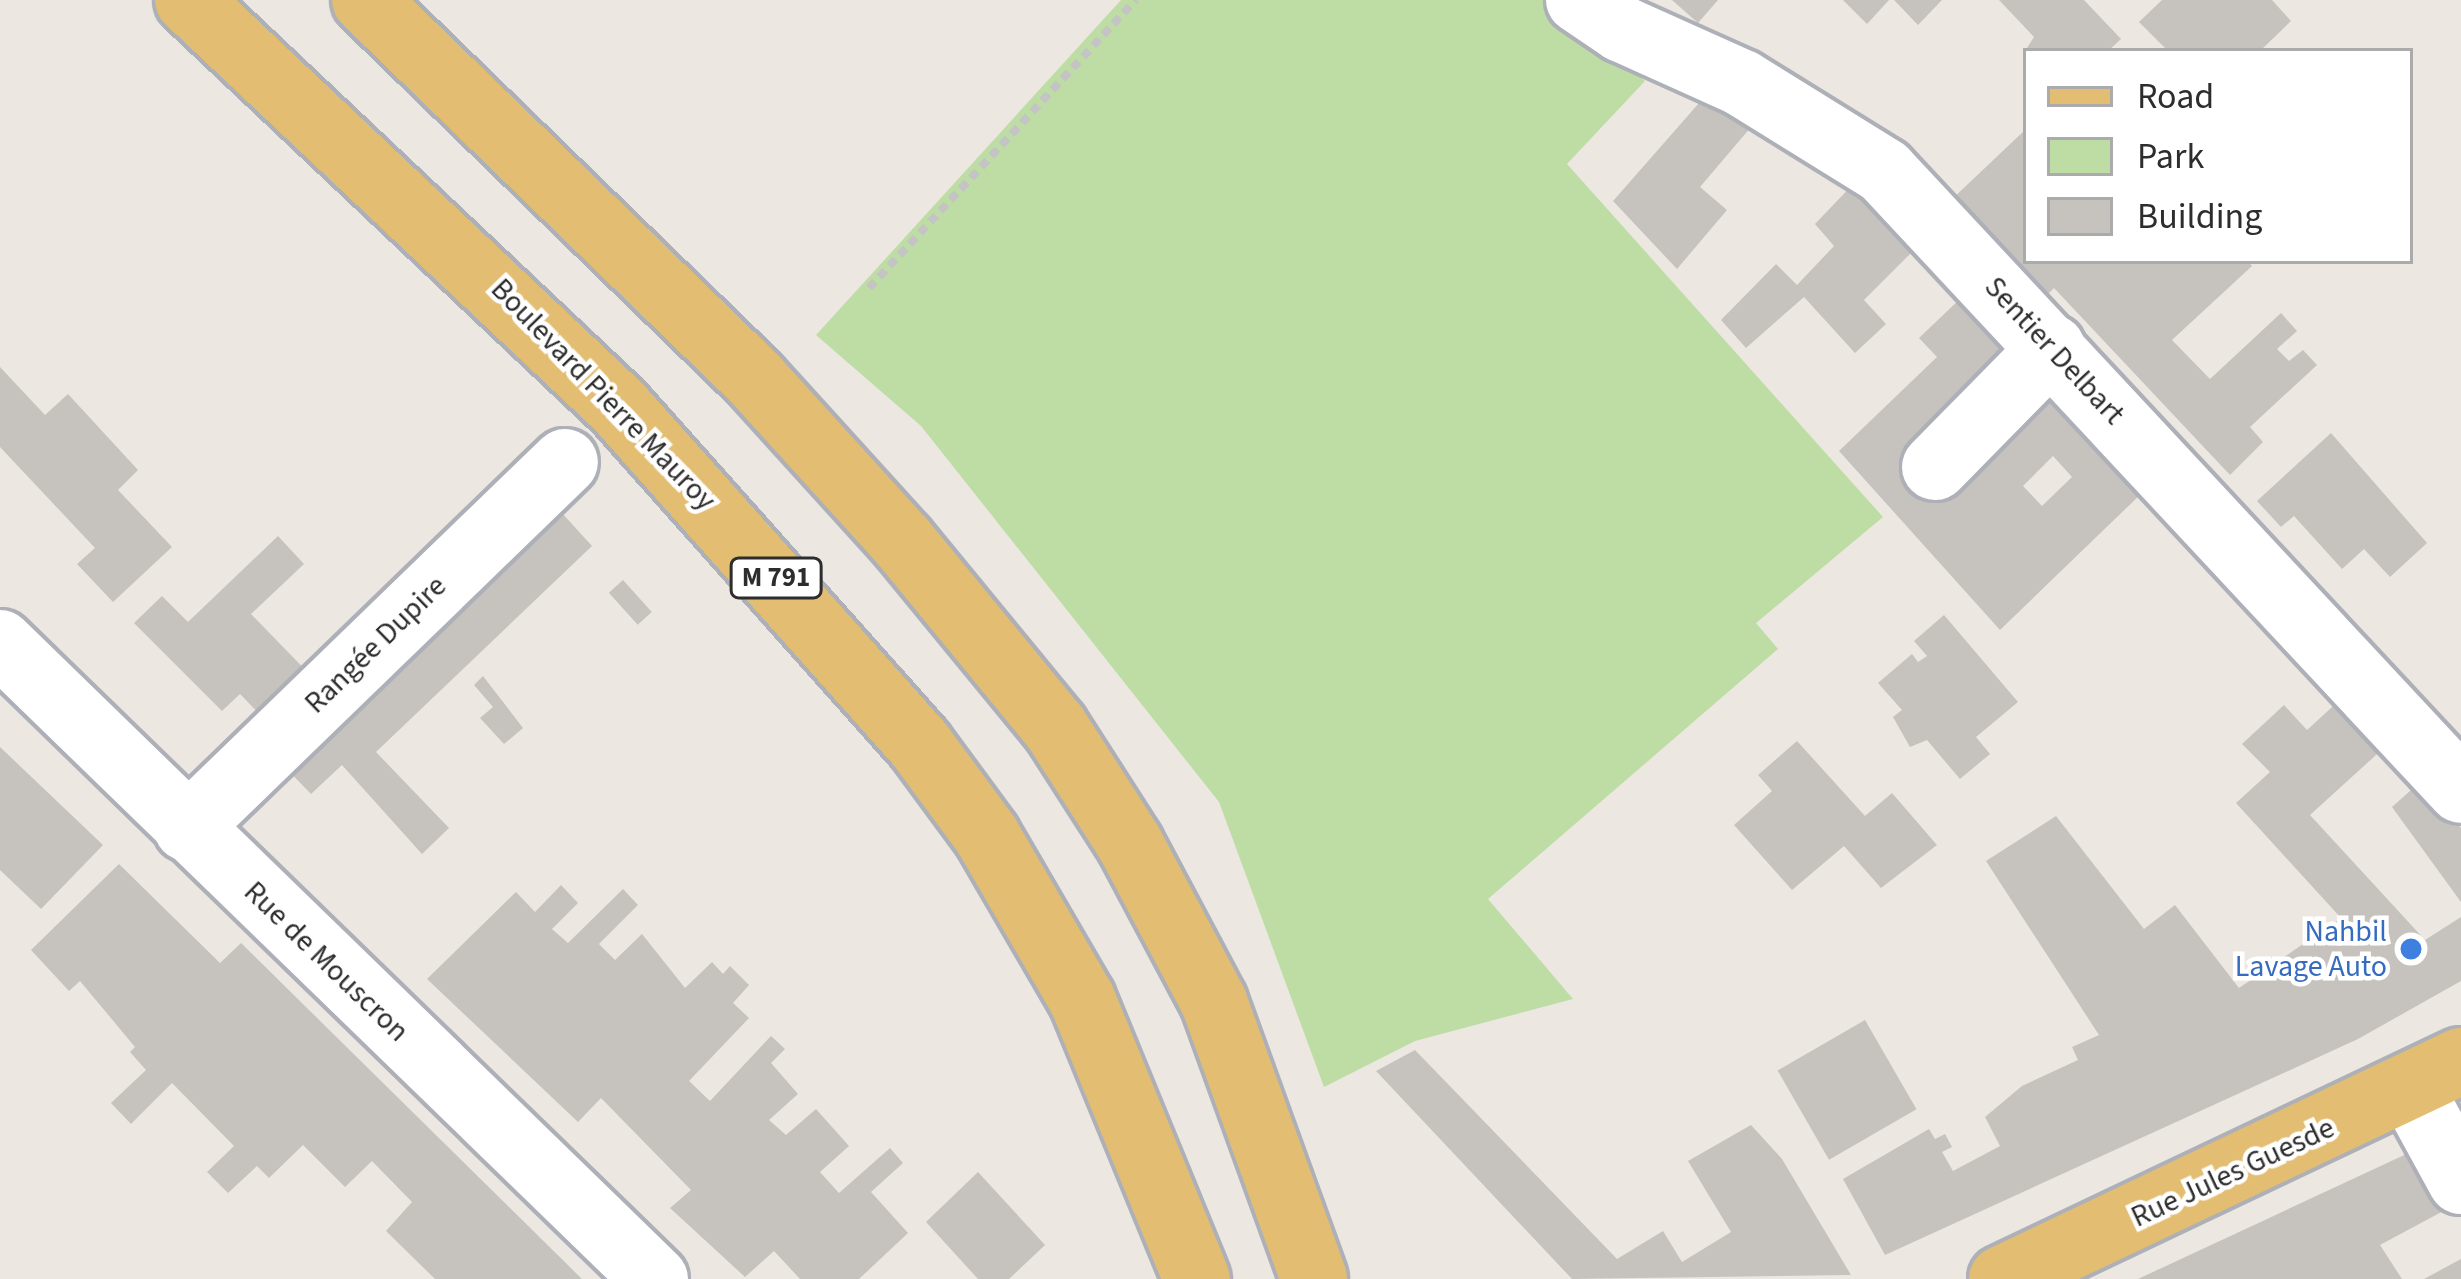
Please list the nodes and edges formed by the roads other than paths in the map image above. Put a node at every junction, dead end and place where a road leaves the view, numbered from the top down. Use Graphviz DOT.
graph roads {
  1 [pos="188,0"];
  2 [pos="365,0"];
  3 [pos="1579,0"];
  4 [pos="2052,348"];
  5 [pos="565,461"];
  6 [pos="1935,466"];
  7 [pos="0,644"];
  8 [pos="2461,790"];
  9 [pos="187,828"];
  10 [pos="2436,1074"];
  11 [pos="2461,1181"];
  12 [pos="655,1279"];
  13 [pos="1196,1279"];
  14 [pos="1314,1279"];
  15 [pos="2002,1279"];
  1 -- 13 [label="main road, Boulevard Pierre Mauroy / M 791"];
  2 -- 14 [label="main road"];
  3 -- 4 [label="street, Sentier Delbart"];
  4 -- 6 [label="street"];
  4 -- 8 [label="street, Sentier Delbart"];
  5 -- 9 [label="street, Rangée Dupire"];
  7 -- 9 [label="street, Rue de Mouscron"];
  9 -- 12 [label="street, Rue de Mouscron"];
  10 -- 11 [label="street"];
  10 -- 15 [label="main road, Rue Jules Guesde"];
}
